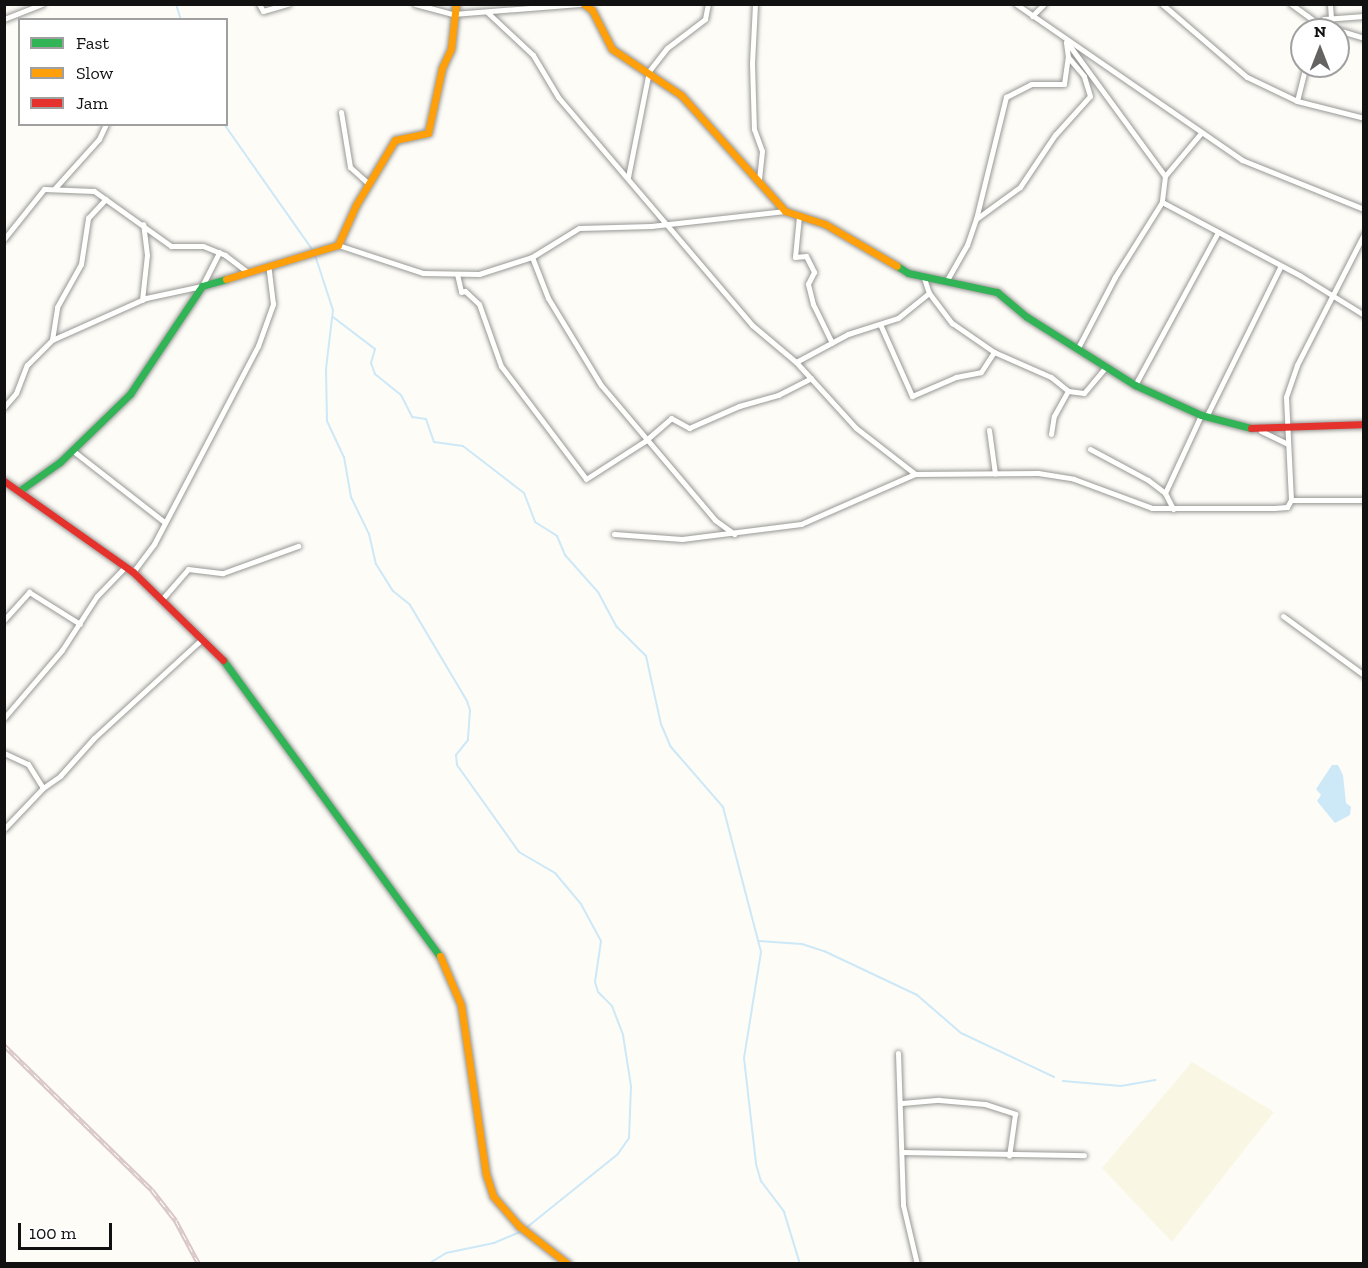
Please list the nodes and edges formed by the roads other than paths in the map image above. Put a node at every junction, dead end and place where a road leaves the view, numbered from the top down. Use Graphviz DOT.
graph roads {
  1 [pos="42,4"];
  2 [pos="259,4"];
  3 [pos="288,4"];
  4 [pos="415,4"];
  5 [pos="456,4"];
  6 [pos="582,4"];
  7 [pos="708,4"];
  8 [pos="755,4"];
  9 [pos="1016,4"];
  10 [pos="1044,4"];
  11 [pos="1162,4"];
  12 [pos="1291,4"];
  13 [pos="1330,4"];
  14 [pos="523,7"];
  15 [pos="487,12"];
  16 [pos="453,14"];
  17 [pos="1032,16"];
  18 [pos="1364,16"];
  19 [pos="1310,18"];
  20 [pos="1331,18"];
  21 [pos="4,19"];
  22 [pos="1065,40"];
  23 [pos="1068,57"];
  24 [pos="649,71"];
  25 [pos="1303,78"];
  26 [pos="1297,101"];
  27 [pos="341,112"];
  28 [pos="1364,118"];
  29 [pos="105,126"];
  30 [pos="1201,133"];
  31 [pos="1165,176"];
  32 [pos="628,177"];
  33 [pos="759,182"];
  34 [pos="368,183"];
  35 [pos="55,188"];
  36 [pos="106,199"];
  37 [pos="1162,202"];
  38 [pos="1364,209"];
  39 [pos="785,211"];
  40 [pos="799,216"];
  41 [pos="976,219"];
  42 [pos="668,223"];
  43 [pos="143,224"];
  44 [pos="1217,234"];
  45 [pos="1364,234"];
  46 [pos="4,239"];
  47 [pos="338,245"];
  48 [pos="219,252"];
  49 [pos="532,257"];
  50 [pos="268,266"];
  51 [pos="1280,267"];
  52 [pos="246,271"];
  53 [pos="457,274"];
  54 [pos="924,278"];
  55 [pos="947,280"];
  56 [pos="202,286"];
  57 [pos="929,293"];
  58 [pos="1332,296"];
  59 [pos="142,300"];
  60 [pos="1364,315"];
  61 [pos="880,324"];
  62 [pos="52,340"];
  63 [pos="832,343"];
  64 [pos="1078,346"];
  65 [pos="993,352"];
  66 [pos="796,362"];
  67 [pos="1106,367"];
  68 [pos="811,378"];
  69 [pos="1135,385"];
  70 [pos="1068,391"];
  71 [pos="4,407"];
  72 [pos="1204,415"];
  73 [pos="1364,424"];
  74 [pos="1285,425"];
  75 [pos="989,430"];
  76 [pos="1261,431"];
  77 [pos="1051,434"];
  78 [pos="645,441"];
  79 [pos="1286,443"];
  80 [pos="1090,449"];
  81 [pos="72,450"];
  82 [pos="915,474"];
  83 [pos="995,474"];
  84 [pos="4,481"];
  85 [pos="19,491"];
  86 [pos="1165,493"];
  87 [pos="1291,500"];
  88 [pos="1364,500"];
  89 [pos="1173,509"];
  90 [pos="163,521"];
  91 [pos="614,534"];
  92 [pos="734,534"];
  93 [pos="298,546"];
  94 [pos="125,567"];
  95 [pos="133,572"];
  96 [pos="163,598"];
  97 [pos="1283,616"];
  98 [pos="4,620"];
  99 [pos="80,624"];
  100 [pos="202,639"];
  101 [pos="1364,675"];
  102 [pos="4,718"];
  103 [pos="4,753"];
  104 [pos="42,788"];
  105 [pos="4,829"];
  106 [pos="898,1053"];
  107 [pos="902,1103"];
  108 [pos="904,1152"];
  109 [pos="1084,1155"];
  110 [pos="1009,1156"];
  111 [pos="568,1263"];
  112 [pos="916,1263"];
  1 -- 21 [label="street"];
  2 -- 3 [label="street"];
  4 -- 16 [label="street"];
  5 -- 16 [label="street"];
  6 -- 14 [label="street"];
  6 -- 24 [label="street"];
  7 -- 24 [label="street"];
  8 -- 33 [label="street"];
  9 -- 17 [label="street"];
  10 -- 17 [label="street"];
  11 -- 26 [label="street"];
  12 -- 19 [label="street"];
  13 -- 20 [label="street"];
  14 -- 15 [label="street"];
  15 -- 16 [label="street"];
  15 -- 32 [label="street"];
  16 -- 34 [label="street"];
  17 -- 22 [label="street"];
  18 -- 20 [label="street"];
  22 -- 23 [label="street"];
  22 -- 30 [label="street"];
  22 -- 31 [label="street"];
  23 -- 41 [label="street"];
  23 -- 41 [label="street"];
  24 -- 32 [label="street"];
  24 -- 33 [label="street"];
  25 -- 26 [label="street"];
  26 -- 28 [label="street"];
  27 -- 34 [label="street"];
  29 -- 35 [label="street"];
  30 -- 31 [label="street"];
  30 -- 38 [label="street"];
  31 -- 37 [label="street"];
  32 -- 42 [label="street"];
  33 -- 39 [label="street"];
  34 -- 47 [label="street"];
  35 -- 36 [label="street"];
  35 -- 46 [label="street"];
  36 -- 43 [label="street"];
  36 -- 62 [label="street"];
  37 -- 44 [label="street"];
  37 -- 64 [label="street"];
  39 -- 40 [label="street"];
  39 -- 42 [label="street"];
  40 -- 54 [label="street"];
  40 -- 63 [label="street"];
  41 -- 55 [label="street"];
  42 -- 49 [label="street"];
  42 -- 66 [label="street"];
  43 -- 48 [label="street"];
  43 -- 59 [label="street"];
  44 -- 51 [label="street"];
  44 -- 69 [label="street"];
  45 -- 58 [label="street"];
  47 -- 50 [label="street"];
  47 -- 53 [label="street"];
  48 -- 52 [label="street"];
  48 -- 56 [label="street"];
  49 -- 53 [label="street"];
  49 -- 78 [label="street"];
  50 -- 52 [label="street"];
  50 -- 90 [label="street"];
  51 -- 58 [label="street"];
  51 -- 72 [label="street"];
  52 -- 56 [label="street"];
  53 -- 78 [label="street"];
  54 -- 55 [label="street"];
  54 -- 57 [label="street"];
  55 -- 64 [label="street"];
  56 -- 59 [label="street"];
  56 -- 81 [label="street"];
  57 -- 61 [label="street"];
  57 -- 65 [label="street"];
  58 -- 60 [label="street"];
  58 -- 74 [label="street"];
  59 -- 62 [label="street"];
  61 -- 63 [label="street"];
  61 -- 65 [label="street"];
  62 -- 71 [label="street"];
  63 -- 66 [label="street"];
  64 -- 67 [label="street"];
  65 -- 70 [label="street"];
  66 -- 68 [label="street"];
  67 -- 69 [label="street"];
  67 -- 70 [label="street"];
  68 -- 78 [label="street"];
  68 -- 82 [label="street"];
  69 -- 72 [label="street"];
  70 -- 77 [label="street"];
  72 -- 76 [label="street"];
  72 -- 86 [label="street"];
  73 -- 74 [label="street"];
  74 -- 76 [label="street"];
  74 -- 79 [label="street"];
  75 -- 83 [label="street"];
  76 -- 79 [label="street"];
  78 -- 92 [label="street"];
  79 -- 87 [label="street"];
  80 -- 86 [label="street"];
  81 -- 85 [label="street"];
  81 -- 90 [label="street"];
  82 -- 83 [label="street"];
  82 -- 92 [label="street"];
  83 -- 89 [label="street"];
  84 -- 85 [label="street"];
  85 -- 94 [label="street"];
  86 -- 89 [label="street"];
  87 -- 88 [label="street"];
  87 -- 89 [label="street"];
  90 -- 95 [label="street"];
  91 -- 92 [label="street"];
  93 -- 96 [label="street"];
  94 -- 95 [label="street"];
  94 -- 99 [label="street"];
  95 -- 96 [label="street"];
  96 -- 100 [label="street"];
  97 -- 101 [label="street"];
  98 -- 99 [label="street"];
  99 -- 102 [label="street"];
  100 -- 104 [label="street"];
  100 -- 111 [label="street"];
  103 -- 104 [label="street"];
  104 -- 105 [label="street"];
  106 -- 107 [label="street"];
  107 -- 108 [label="street"];
  107 -- 110 [label="street"];
  108 -- 110 [label="street"];
  108 -- 112 [label="street"];
  109 -- 110 [label="street"];
}
